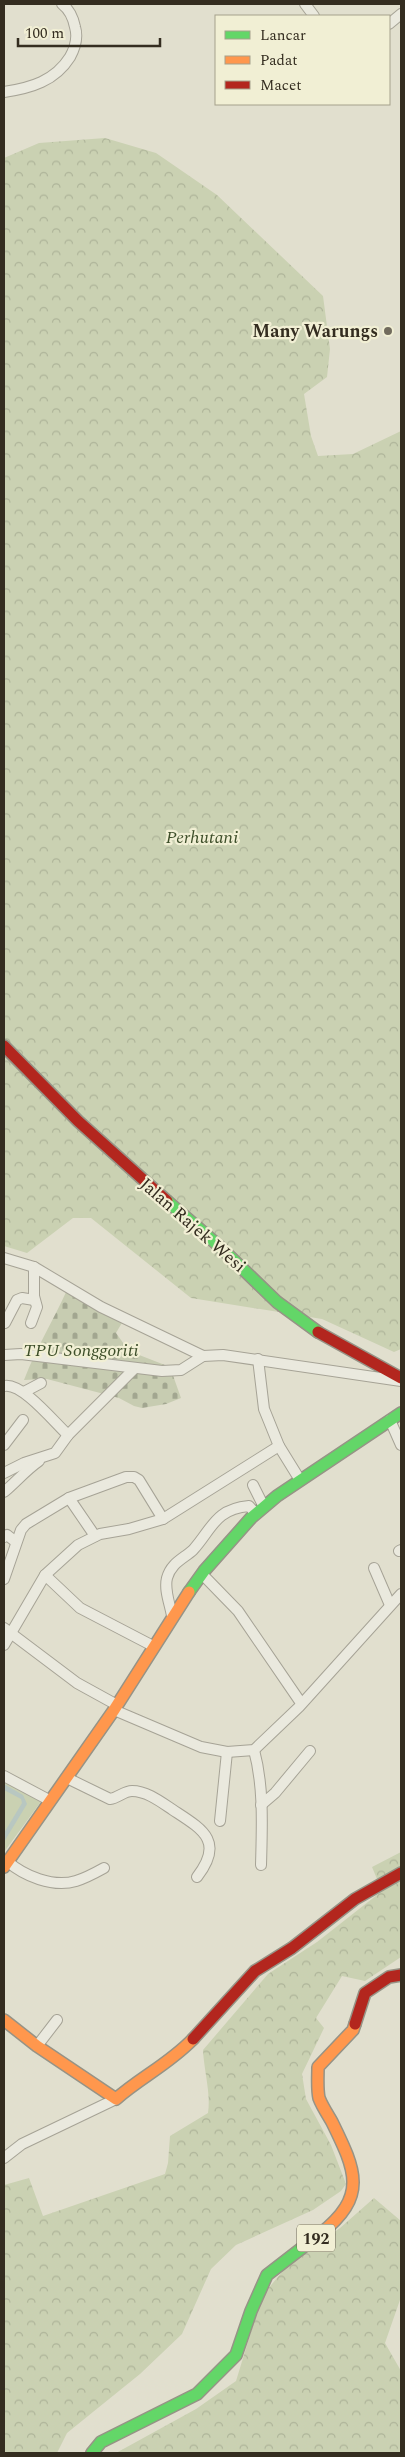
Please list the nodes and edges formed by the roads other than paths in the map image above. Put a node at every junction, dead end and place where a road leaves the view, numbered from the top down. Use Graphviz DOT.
graph roads {
  1 [pos="62,4"];
  2 [pos="305,4"];
  3 [pos="401,14"];
  4 [pos="313,15"];
  5 [pos="390,23"];
  6 [pos="4,92"];
  7 [pos="4,1046"];
  8 [pos="4,1258"];
  9 [pos="34,1267"];
  10 [pos="34,1300"];
  11 [pos="6,1323"];
  12 [pos="31,1323"];
  13 [pos="4,1355"];
  14 [pos="202,1356"];
  15 [pos="258,1359"];
  16 [pos="134,1369"];
  17 [pos="401,1380"];
  18 [pos="41,1383"];
  19 [pos="4,1386"];
  20 [pos="24,1392"];
  21 [pos="401,1413"];
  22 [pos="23,1420"];
  23 [pos="390,1420"];
  24 [pos="68,1435"];
  25 [pos="4,1445"];
  26 [pos="401,1445"];
  27 [pos="279,1446"];
  28 [pos="44,1457"];
  29 [pos="5,1469"];
  30 [pos="300,1480"];
  31 [pos="253,1485"];
  32 [pos="4,1492"];
  33 [pos="69,1498"];
  34 [pos="260,1510"];
  35 [pos="163,1519"];
  36 [pos="95,1536"];
  37 [pos="4,1537"];
  38 [pos="16,1542"];
  39 [pos="374,1568"];
  40 [pos="202,1574"];
  41 [pos="45,1575"];
  42 [pos="4,1579"];
  43 [pos="401,1594"];
  44 [pos="390,1605"];
  45 [pos="172,1616"];
  46 [pos="7,1631"];
  47 [pos="4,1645"];
  48 [pos="153,1646"];
  49 [pos="302,1703"];
  50 [pos="115,1708"];
  51 [pos="254,1750"];
  52 [pos="310,1750"];
  53 [pos="228,1752"];
  54 [pos="4,1776"];
  55 [pos="67,1778"];
  56 [pos="49,1800"];
  57 [pos="261,1804"];
  58 [pos="220,1821"];
  59 [pos="6,1864"];
  60 [pos="261,1865"];
  61 [pos="104,1868"];
  62 [pos="401,1873"];
  63 [pos="197,1877"];
  64 [pos="401,1975"];
  65 [pos="57,2020"];
  66 [pos="7,2023"];
  67 [pos="37,2046"];
  68 [pos="116,2099"];
  69 [pos="4,2158"];
  70 [pos="92,2453"];
  1 -- 6 [label="street"];
  2 -- 4 [label="street"];
  3 -- 5 [label="street"];
  7 -- 17 [label="street, Jalan Rajek Wesi"];
  8 -- 9 [label="street"];
  9 -- 10 [label="street"];
  9 -- 14 [label="street"];
  10 -- 11 [label="street"];
  10 -- 12 [label="street"];
  13 -- 16 [label="street"];
  14 -- 15 [label="street"];
  14 -- 16 [label="street"];
  15 -- 17 [label="street"];
  15 -- 27 [label="street"];
  16 -- 24 [label="street"];
  18 -- 20 [label="street"];
  19 -- 20 [label="street"];
  20 -- 24 [label="street"];
  21 -- 23 [label="street"];
  22 -- 25 [label="street"];
  23 -- 26 [label="street"];
  23 -- 30 [label="street"];
  24 -- 28 [label="street"];
  27 -- 30 [label="street"];
  27 -- 35 [label="street"];
  28 -- 29 [label="street"];
  28 -- 32 [label="street"];
  30 -- 34 [label="street"];
  31 -- 34 [label="street"];
  33 -- 35 [label="street"];
  33 -- 36 [label="street"];
  33 -- 38 [label="street"];
  34 -- 40 [label="street"];
  34 -- 45 [label="street"];
  35 -- 36 [label="street"];
  36 -- 41 [label="street"];
  37 -- 38 [label="street"];
  38 -- 42 [label="street"];
  39 -- 44 [label="street"];
  40 -- 45 [label="street"];
  40 -- 49 [label="street"];
  41 -- 46 [label="street"];
  41 -- 48 [label="street"];
  43 -- 44 [label="street"];
  44 -- 49 [label="street"];
  45 -- 48 [label="street"];
  46 -- 47 [label="street"];
  46 -- 50 [label="street"];
  48 -- 50 [label="street"];
  49 -- 51 [label="street"];
  50 -- 53 [label="street"];
  50 -- 55 [label="street"];
  51 -- 53 [label="street"];
  51 -- 57 [label="street"];
  52 -- 57 [label="street"];
  53 -- 58 [label="street"];
  54 -- 56 [label="street"];
  55 -- 56 [label="street"];
  55 -- 63 [label="street"];
  56 -- 59 [label="street"];
  57 -- 60 [label="street"];
  59 -- 61 [label="street"];
  62 -- 68 [label="street"];
  64 -- 70 [label="street, 192"];
  65 -- 67 [label="street"];
  66 -- 67 [label="street"];
  67 -- 68 [label="street"];
  68 -- 69 [label="street"];
}
